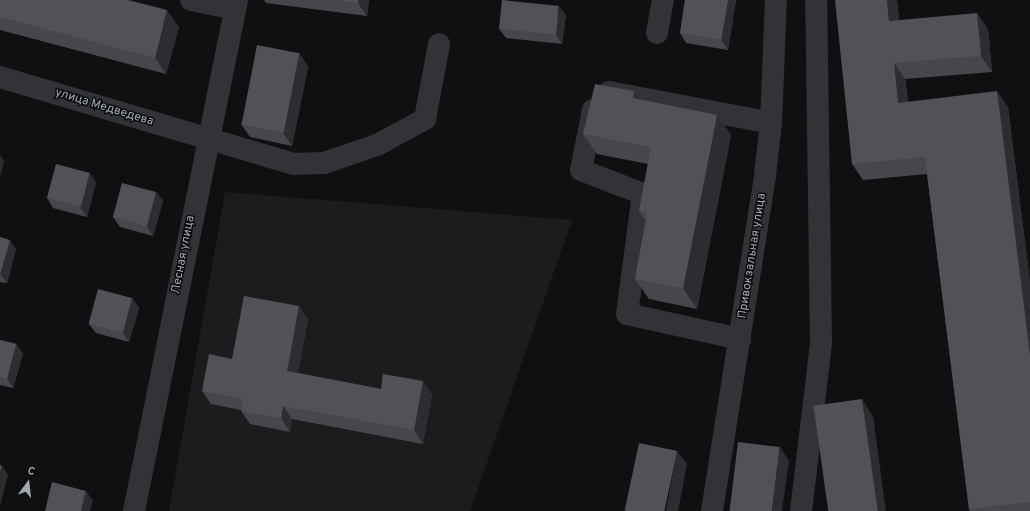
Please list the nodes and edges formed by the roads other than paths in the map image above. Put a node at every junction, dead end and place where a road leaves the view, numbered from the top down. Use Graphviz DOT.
graph roads {
  1 [pos="191,0"];
  2 [pos="663,0"];
  3 [pos="776,0"];
  4 [pos="816,0"];
  5 [pos="236,5"];
  6 [pos="657,33"];
  7 [pos="439,44"];
  8 [pos="0,77"];
  9 [pos="771,124"];
  10 [pos="207,139"];
  11 [pos="740,339"];
  12 [pos="134,511"];
  13 [pos="712,511"];
  14 [pos="801,511"];
  1 -- 5 [label="street"];
  2 -- 6 [label="street"];
  3 -- 9 [label="street, Привокзальная улица"];
  4 -- 14 [label="street"];
  5 -- 10 [label="street, Лесная улица"];
  7 -- 10 [label="street, улица Медведева"];
  8 -- 10 [label="street, улица Медведева"];
  9 -- 11 [label="street, Привокзальная улица"];
  9 -- 11 [label="street"];
  10 -- 12 [label="street, Лесная улица"];
  11 -- 13 [label="street, Привокзальная улица"];
}
